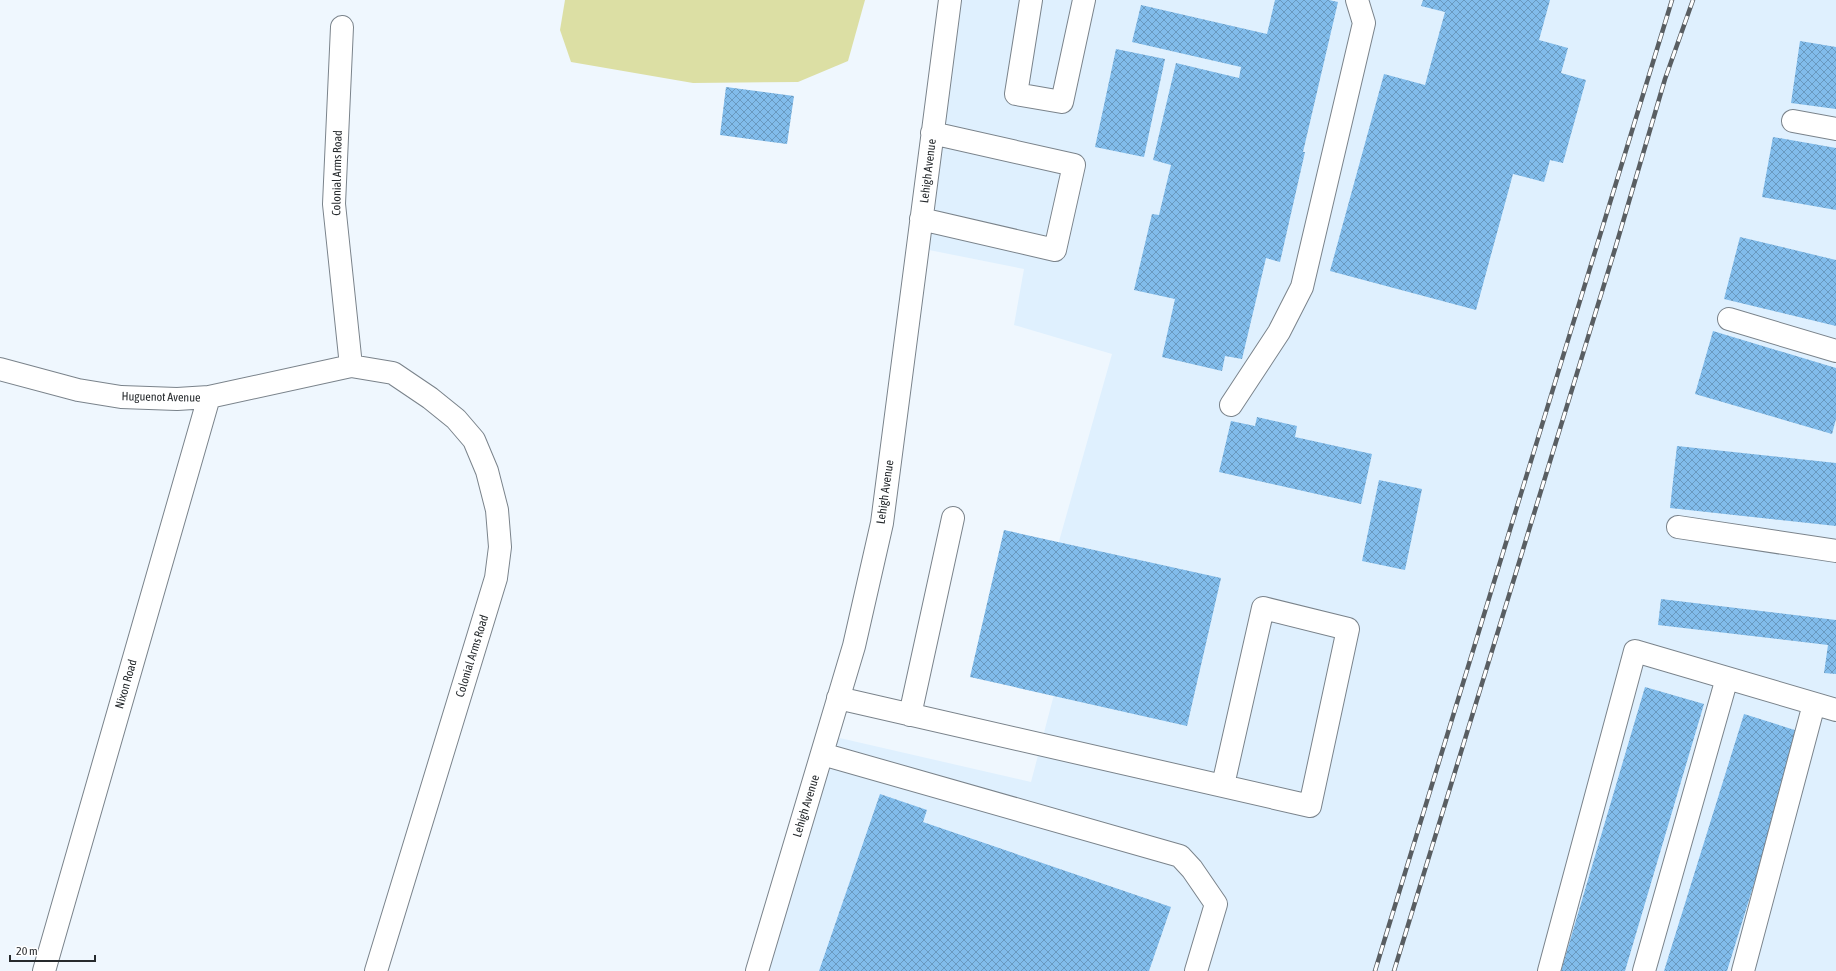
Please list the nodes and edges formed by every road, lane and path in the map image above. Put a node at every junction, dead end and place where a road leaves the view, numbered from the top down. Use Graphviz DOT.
graph roads {
  1 [pos="950,0"];
  2 [pos="1032,0"];
  3 [pos="1084,0"];
  4 [pos="1359,1"];
  5 [pos="342,27"];
  6 [pos="1793,121"];
  7 [pos="1836,130"];
  8 [pos="932,132"];
  9 [pos="921,219"];
  10 [pos="1728,319"];
  11 [pos="1836,351"];
  12 [pos="351,366"];
  13 [pos="0,369"];
  14 [pos="393,373"];
  15 [pos="209,397"];
  16 [pos="1231,405"];
  17 [pos="953,518"];
  18 [pos="1678,527"];
  19 [pos="1836,551"];
  20 [pos="1727,678"];
  21 [pos="838,698"];
  22 [pos="1814,704"];
  23 [pos="1836,710"];
  24 [pos="910,714"];
  25 [pos="822,754"];
  26 [pos="1224,785"];
  27 [pos="44,971"];
  28 [pos="376,971"];
  29 [pos="757,971"];
  30 [pos="1196,971"];
  31 [pos="1549,971"];
  32 [pos="1644,971"];
  33 [pos="1744,971"];
  1 -- 8 [label="street, Lehigh Avenue"];
  2 -- 3 [label="street"];
  4 -- 16 [label="street"];
  5 -- 12 [label="street, Colonial Arms Road"];
  6 -- 7 [label="street"];
  8 -- 9 [label="street, Lehigh Avenue"];
  8 -- 9 [label="street"];
  9 -- 21 [label="street, Lehigh Avenue"];
  10 -- 11 [label="street"];
  12 -- 14 [label="street, Huguenot Avenue"];
  12 -- 15 [label="street, Huguenot Avenue"];
  13 -- 15 [label="street, Huguenot Avenue"];
  14 -- 28 [label="street, Colonial Arms Road"];
  15 -- 27 [label="street, Nixon Road"];
  17 -- 24 [label="street"];
  18 -- 19 [label="street"];
  20 -- 22 [label="street"];
  20 -- 31 [label="street"];
  20 -- 32 [label="street"];
  21 -- 24 [label="street"];
  21 -- 25 [label="street, Lehigh Avenue"];
  22 -- 23 [label="street"];
  22 -- 33 [label="street"];
  24 -- 26 [label="street"];
  25 -- 29 [label="street, Lehigh Avenue"];
  25 -- 30 [label="street"];
  26 -- 26 [label="street"];
}
